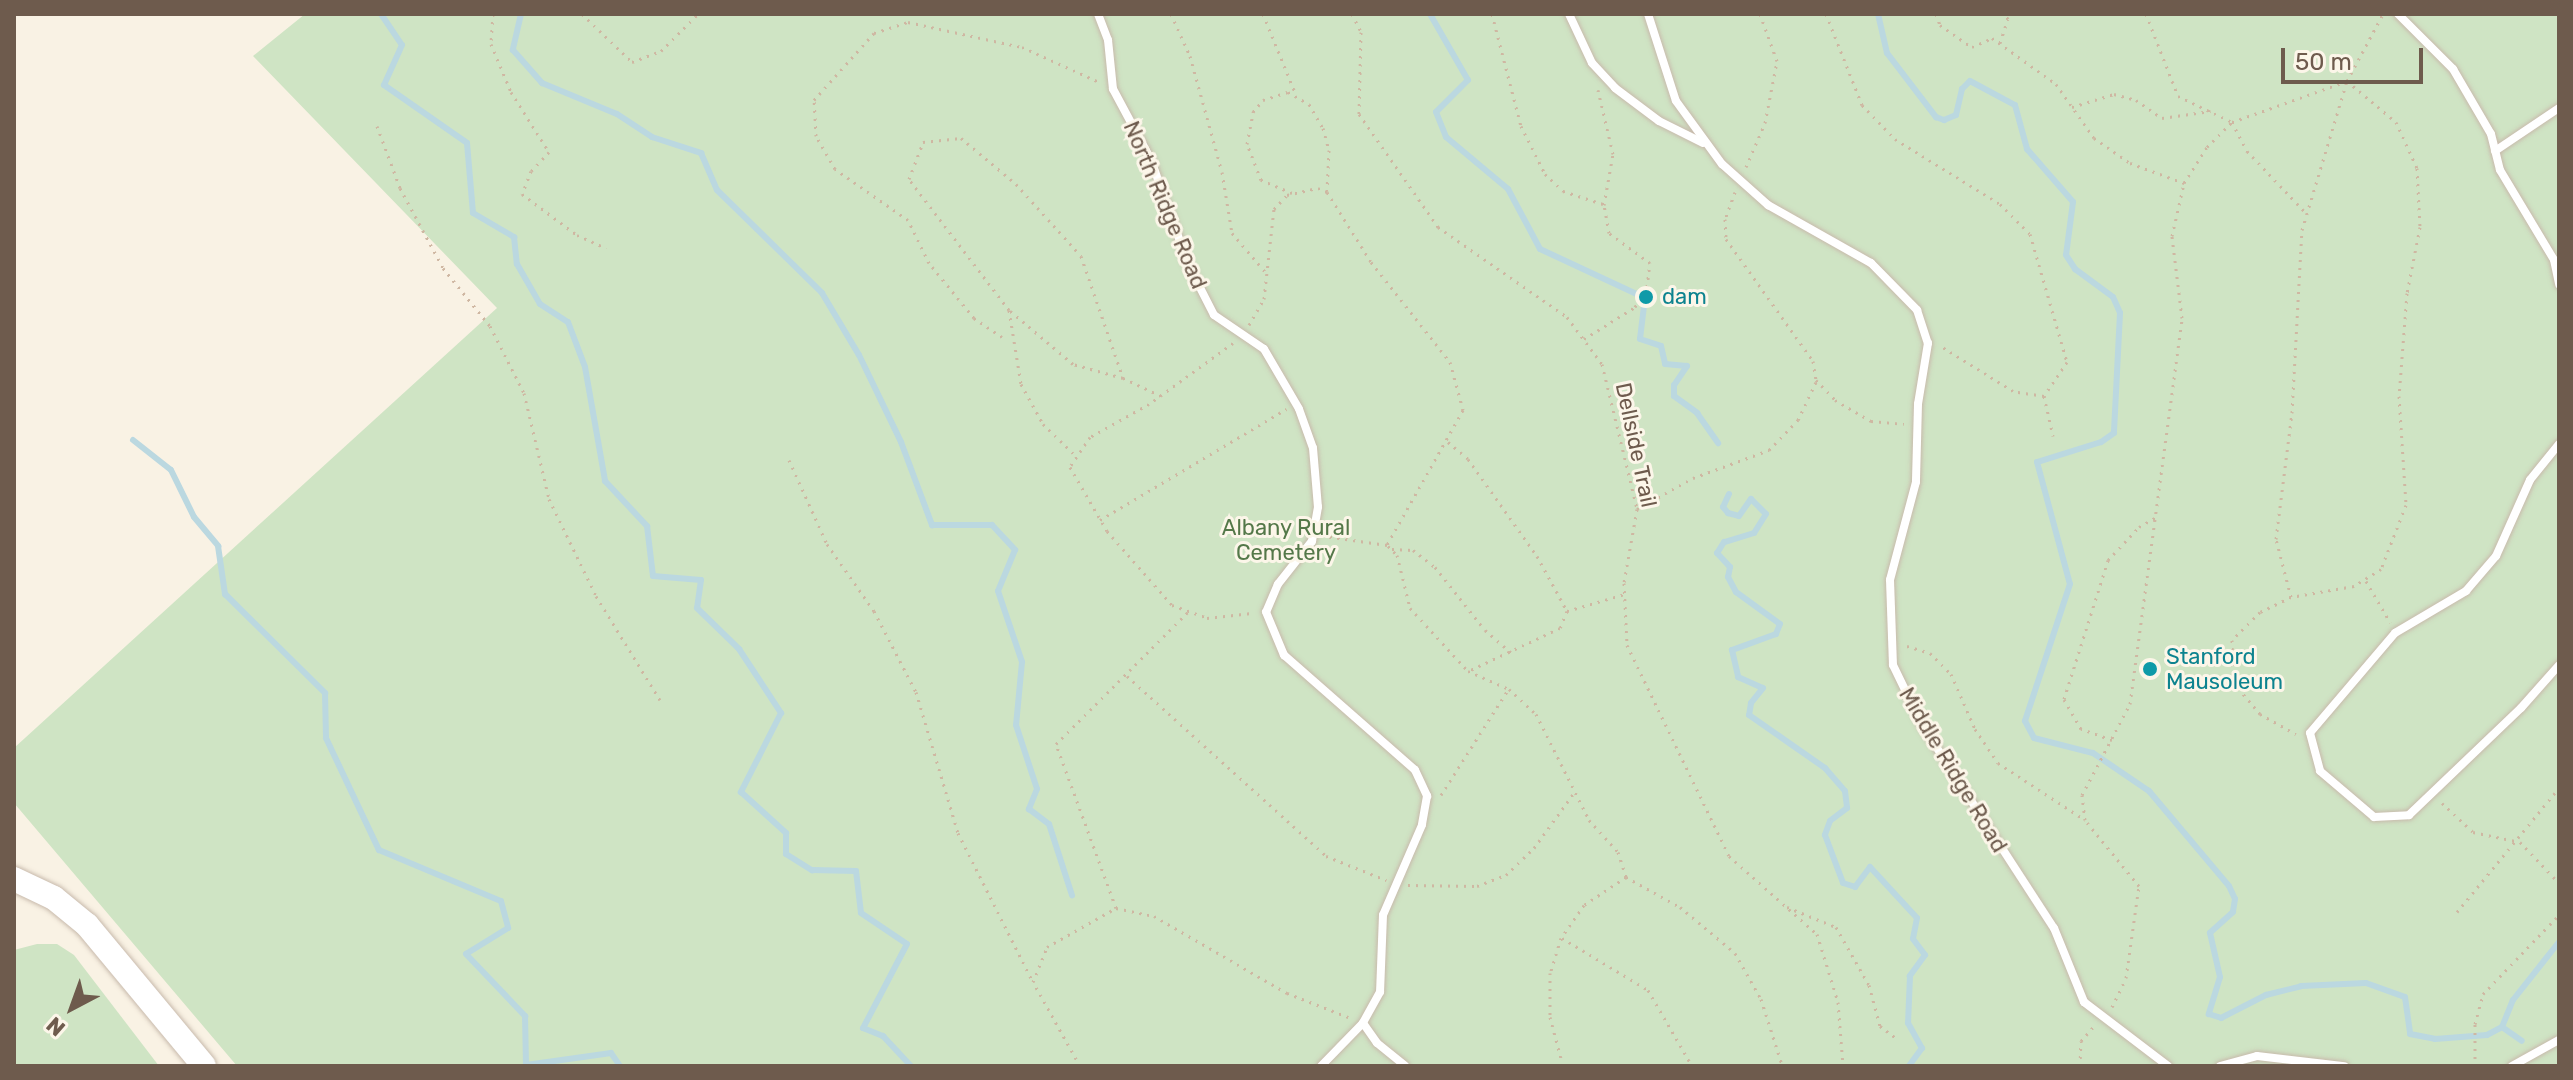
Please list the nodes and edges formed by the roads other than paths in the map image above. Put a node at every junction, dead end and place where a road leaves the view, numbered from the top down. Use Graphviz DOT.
graph roads {
  1 [pos="1098,14"];
  2 [pos="1569,14"];
  3 [pos="1648,14"];
  4 [pos="2398,14"];
  5 [pos="2559,108"];
  6 [pos="1704,143"];
  7 [pos="2495,151"];
  8 [pos="2559,284"];
  9 [pos="2559,444"];
  10 [pos="2559,665"];
  11 [pos="14,879"];
  12 [pos="1363,1023"];
  13 [pos="2559,1040"];
  14 [pos="204,1066"];
  15 [pos="1321,1066"];
  16 [pos="1405,1066"];
  17 [pos="2168,1066"];
  18 [pos="2220,1066"];
  19 [pos="2344,1066"];
  20 [pos="2512,1066"];
  1 -- 12 [label="lane, North Ridge Road"];
  2 -- 6 [label="lane, Middle Ridge Road"];
  3 -- 6 [label="lane, Middle Ridge Road"];
  4 -- 7 [label="lane"];
  5 -- 7 [label="lane"];
  6 -- 17 [label="lane, Middle Ridge Road"];
  7 -- 8 [label="lane"];
  9 -- 10 [label="lane"];
  11 -- 14 [label="street"];
  12 -- 15 [label="lane"];
  12 -- 16 [label="lane"];
  13 -- 20 [label="lane"];
  18 -- 19 [label="lane"];
}
